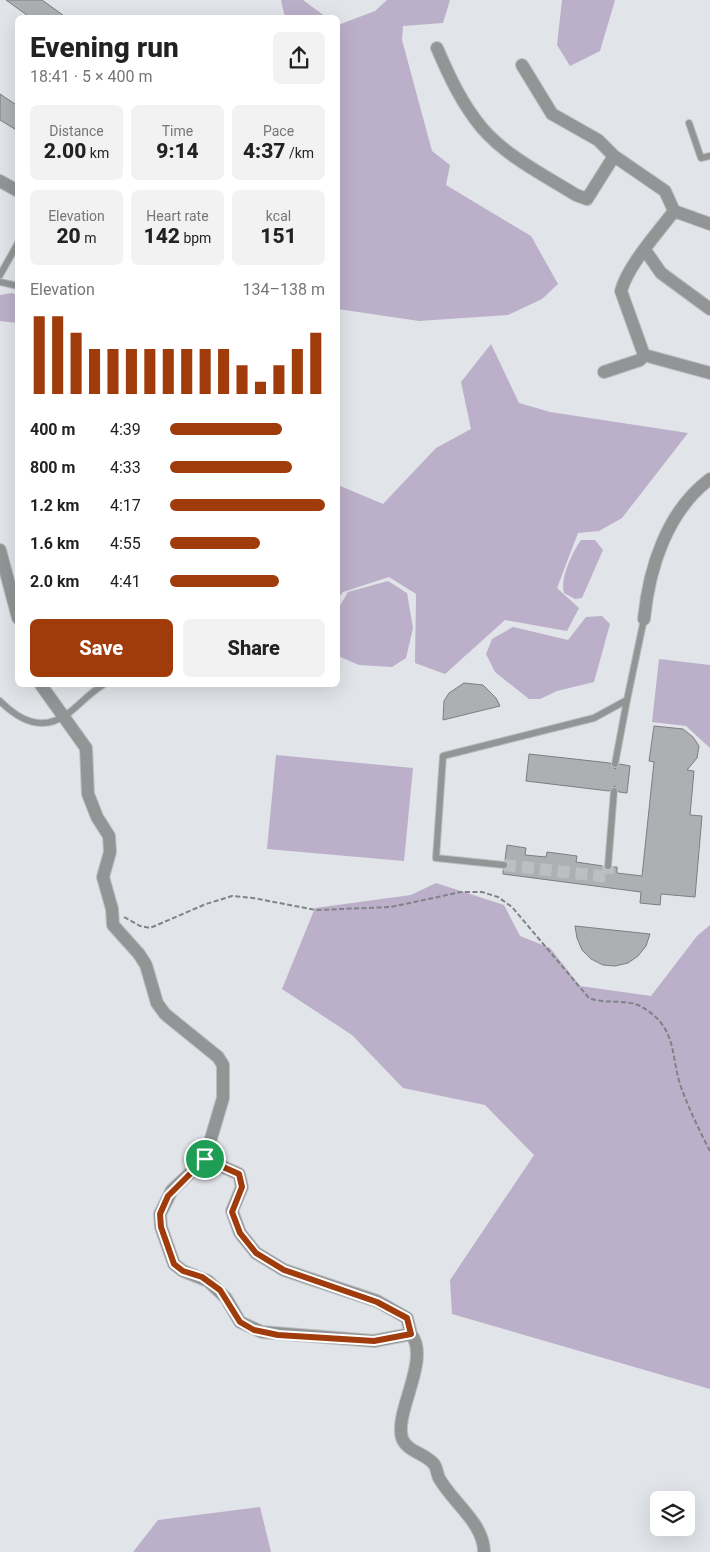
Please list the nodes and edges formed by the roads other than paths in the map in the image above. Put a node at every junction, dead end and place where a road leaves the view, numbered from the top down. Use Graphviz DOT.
graph roads {
  1 [pos="437,48"];
  2 [pos="522,65"];
  3 [pos="689,123"];
  4 [pos="614,156"];
  5 [pos="710,156"];
  6 [pos="0,181"];
  7 [pos="15,189"];
  8 [pos="674,211"];
  9 [pos="710,224"];
  10 [pos="15,248"];
  11 [pos="645,250"];
  12 [pos="0,274"];
  13 [pos="0,282"];
  14 [pos="15,285"];
  15 [pos="710,309"];
  16 [pos="644,355"];
  17 [pos="604,372"];
  18 [pos="710,372"];
  19 [pos="710,479"];
  20 [pos="0,550"];
  21 [pos="15,607"];
  22 [pos="644,619"];
  23 [pos="43,687"];
  24 [pos="101,687"];
  25 [pos="627,700"];
  26 [pos="0,701"];
  27 [pos="65,716"];
  28 [pos="616,764"];
  29 [pos="614,791"];
  30 [pos="504,865"];
  31 [pos="608,866"];
  32 [pos="205,1159"];
  33 [pos="411,1334"];
  34 [pos="484,1552"];
  1 -- 4 [label="street"];
  2 -- 4 [label="street"];
  3 -- 5 [label="lane"];
  4 -- 8 [label="street"];
  6 -- 7 [label="street"];
  8 -- 9 [label="street"];
  8 -- 11 [label="street"];
  10 -- 12 [label="lane"];
  11 -- 15 [label="street"];
  11 -- 16 [label="street"];
  13 -- 14 [label="lane"];
  16 -- 17 [label="street"];
  16 -- 18 [label="street"];
  19 -- 22 [label="street"];
  20 -- 21 [label="street"];
  22 -- 25 [label="lane"];
  23 -- 27 [label="street"];
  24 -- 27 [label="lane"];
  25 -- 28 [label="lane"];
  25 -- 30 [label="lane"];
  26 -- 27 [label="lane"];
  27 -- 32 [label="street"];
  29 -- 31 [label="lane"];
  32 -- 33 [label="street"];
  32 -- 33 [label="street"];
  33 -- 34 [label="street"];
}
